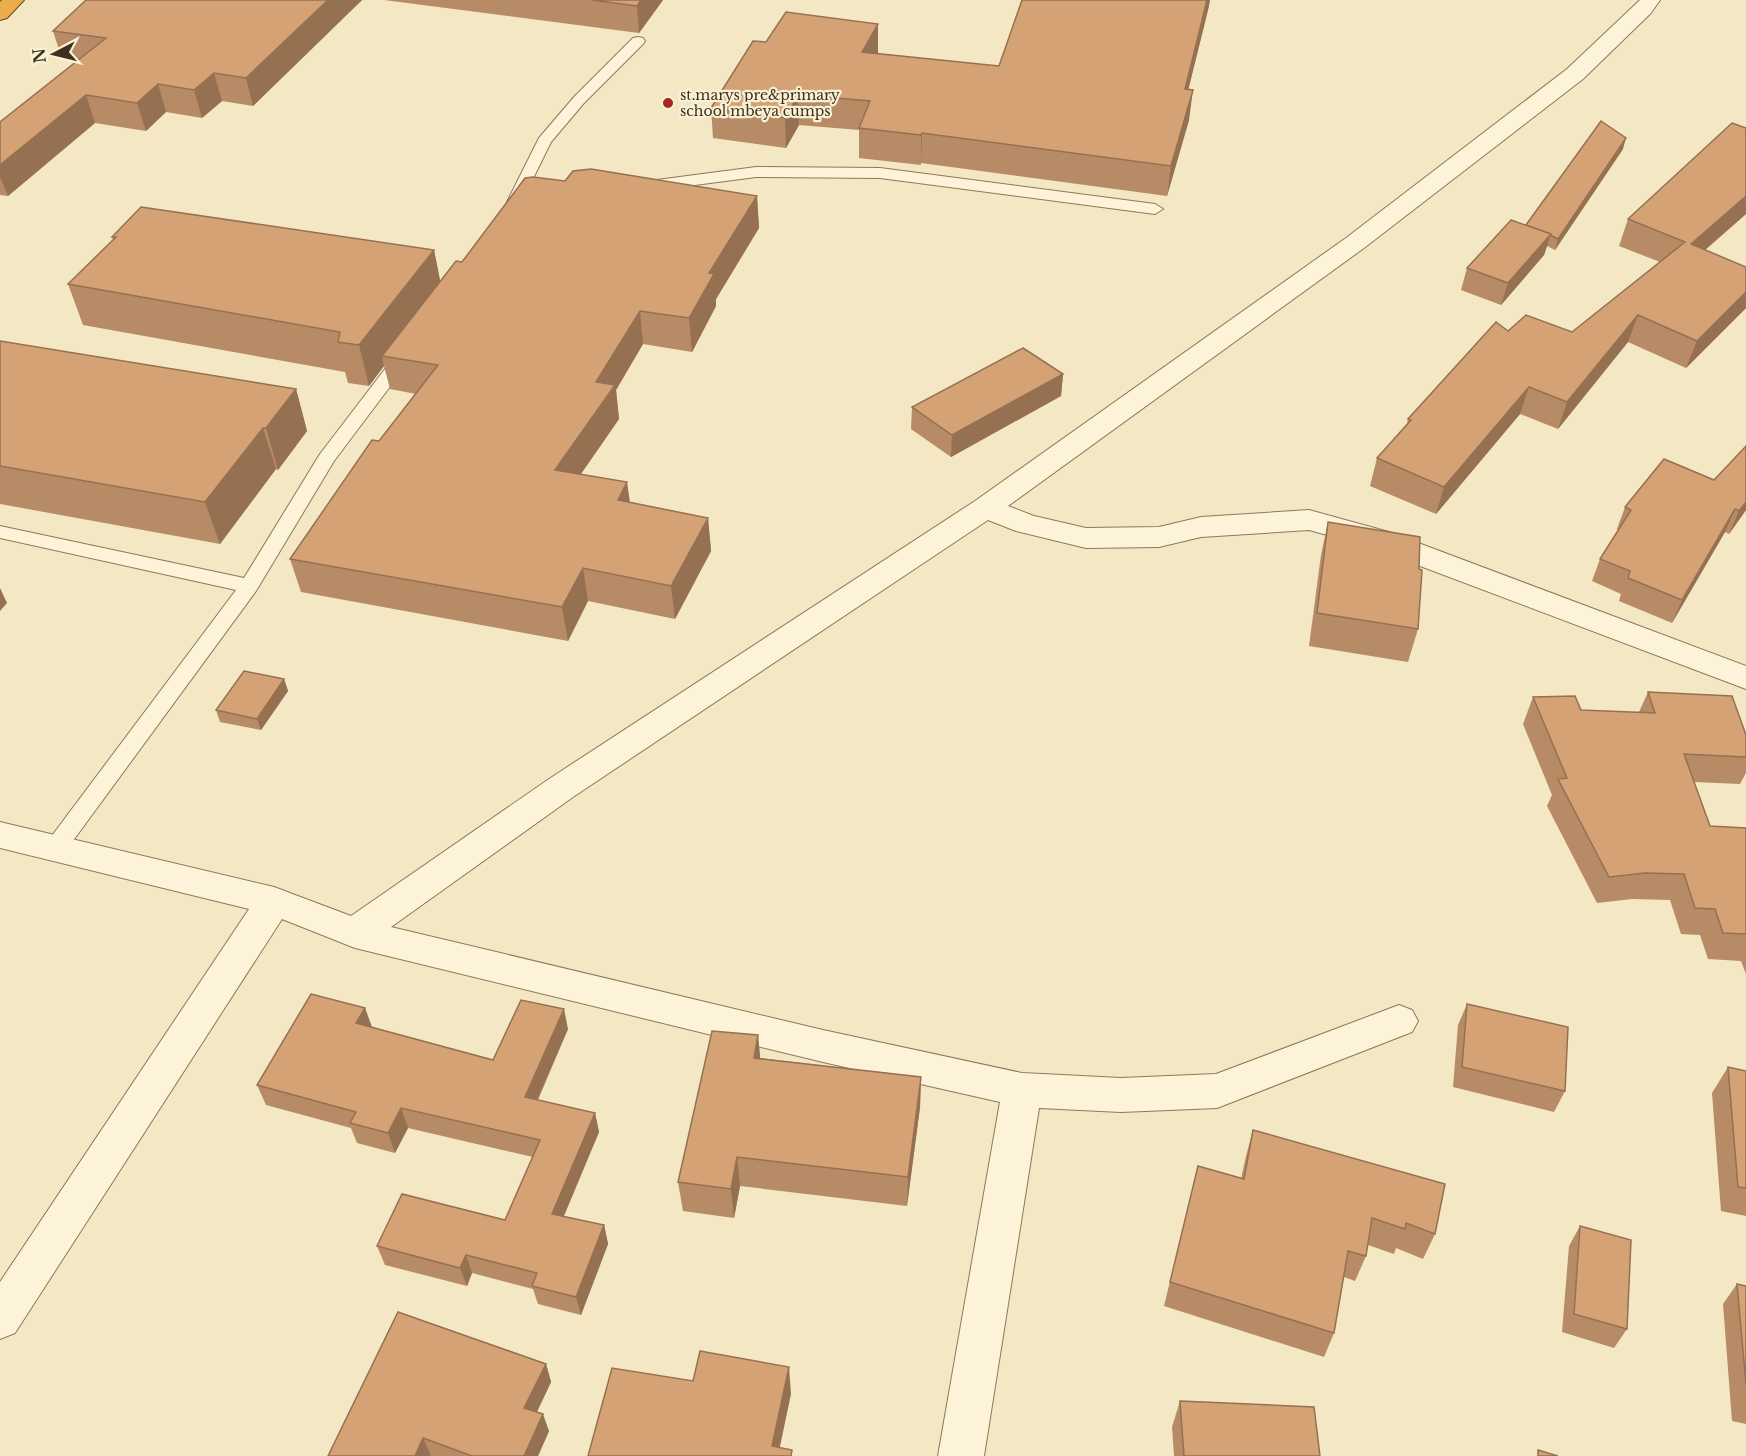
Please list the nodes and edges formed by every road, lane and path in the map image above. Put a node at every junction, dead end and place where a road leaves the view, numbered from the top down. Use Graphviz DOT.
graph roads {
  1 [pos="14,0"];
  2 [pos="1650,0"];
  3 [pos="0,14"];
  4 [pos="638,42"];
  5 [pos="637,188"];
  6 [pos="537,202"];
  7 [pos="514,205"];
  8 [pos="1155,209"];
  9 [pos="504,221"];
  10 [pos="413,345"];
  11 [pos="986,507"];
  12 [pos="0,532"];
  13 [pos="249,586"];
  14 [pos="1746,678"];
  15 [pos="0,835"];
  16 [pos="56,847"];
  17 [pos="274,901"];
  18 [pos="355,933"];
  19 [pos="1399,1021"];
  20 [pos="1022,1090"];
  21 [pos="0,1319"];
  22 [pos="961,1456"];
  1 -- 3 [label="highway"];
  2 -- 11 [label="street"];
  4 -- 7 [label="lane"];
  5 -- 8 [label="lane"];
  6 -- 7 [label="lane"];
  7 -- 9 [label="lane"];
  10 -- 13 [label="lane"];
  11 -- 14 [label="street"];
  11 -- 18 [label="street"];
  12 -- 13 [label="lane"];
  13 -- 16 [label="lane"];
  15 -- 16 [label="street"];
  16 -- 17 [label="street"];
  17 -- 18 [label="street"];
  17 -- 21 [label="street"];
  18 -- 20 [label="street"];
  19 -- 20 [label="street"];
  20 -- 22 [label="street"];
}
